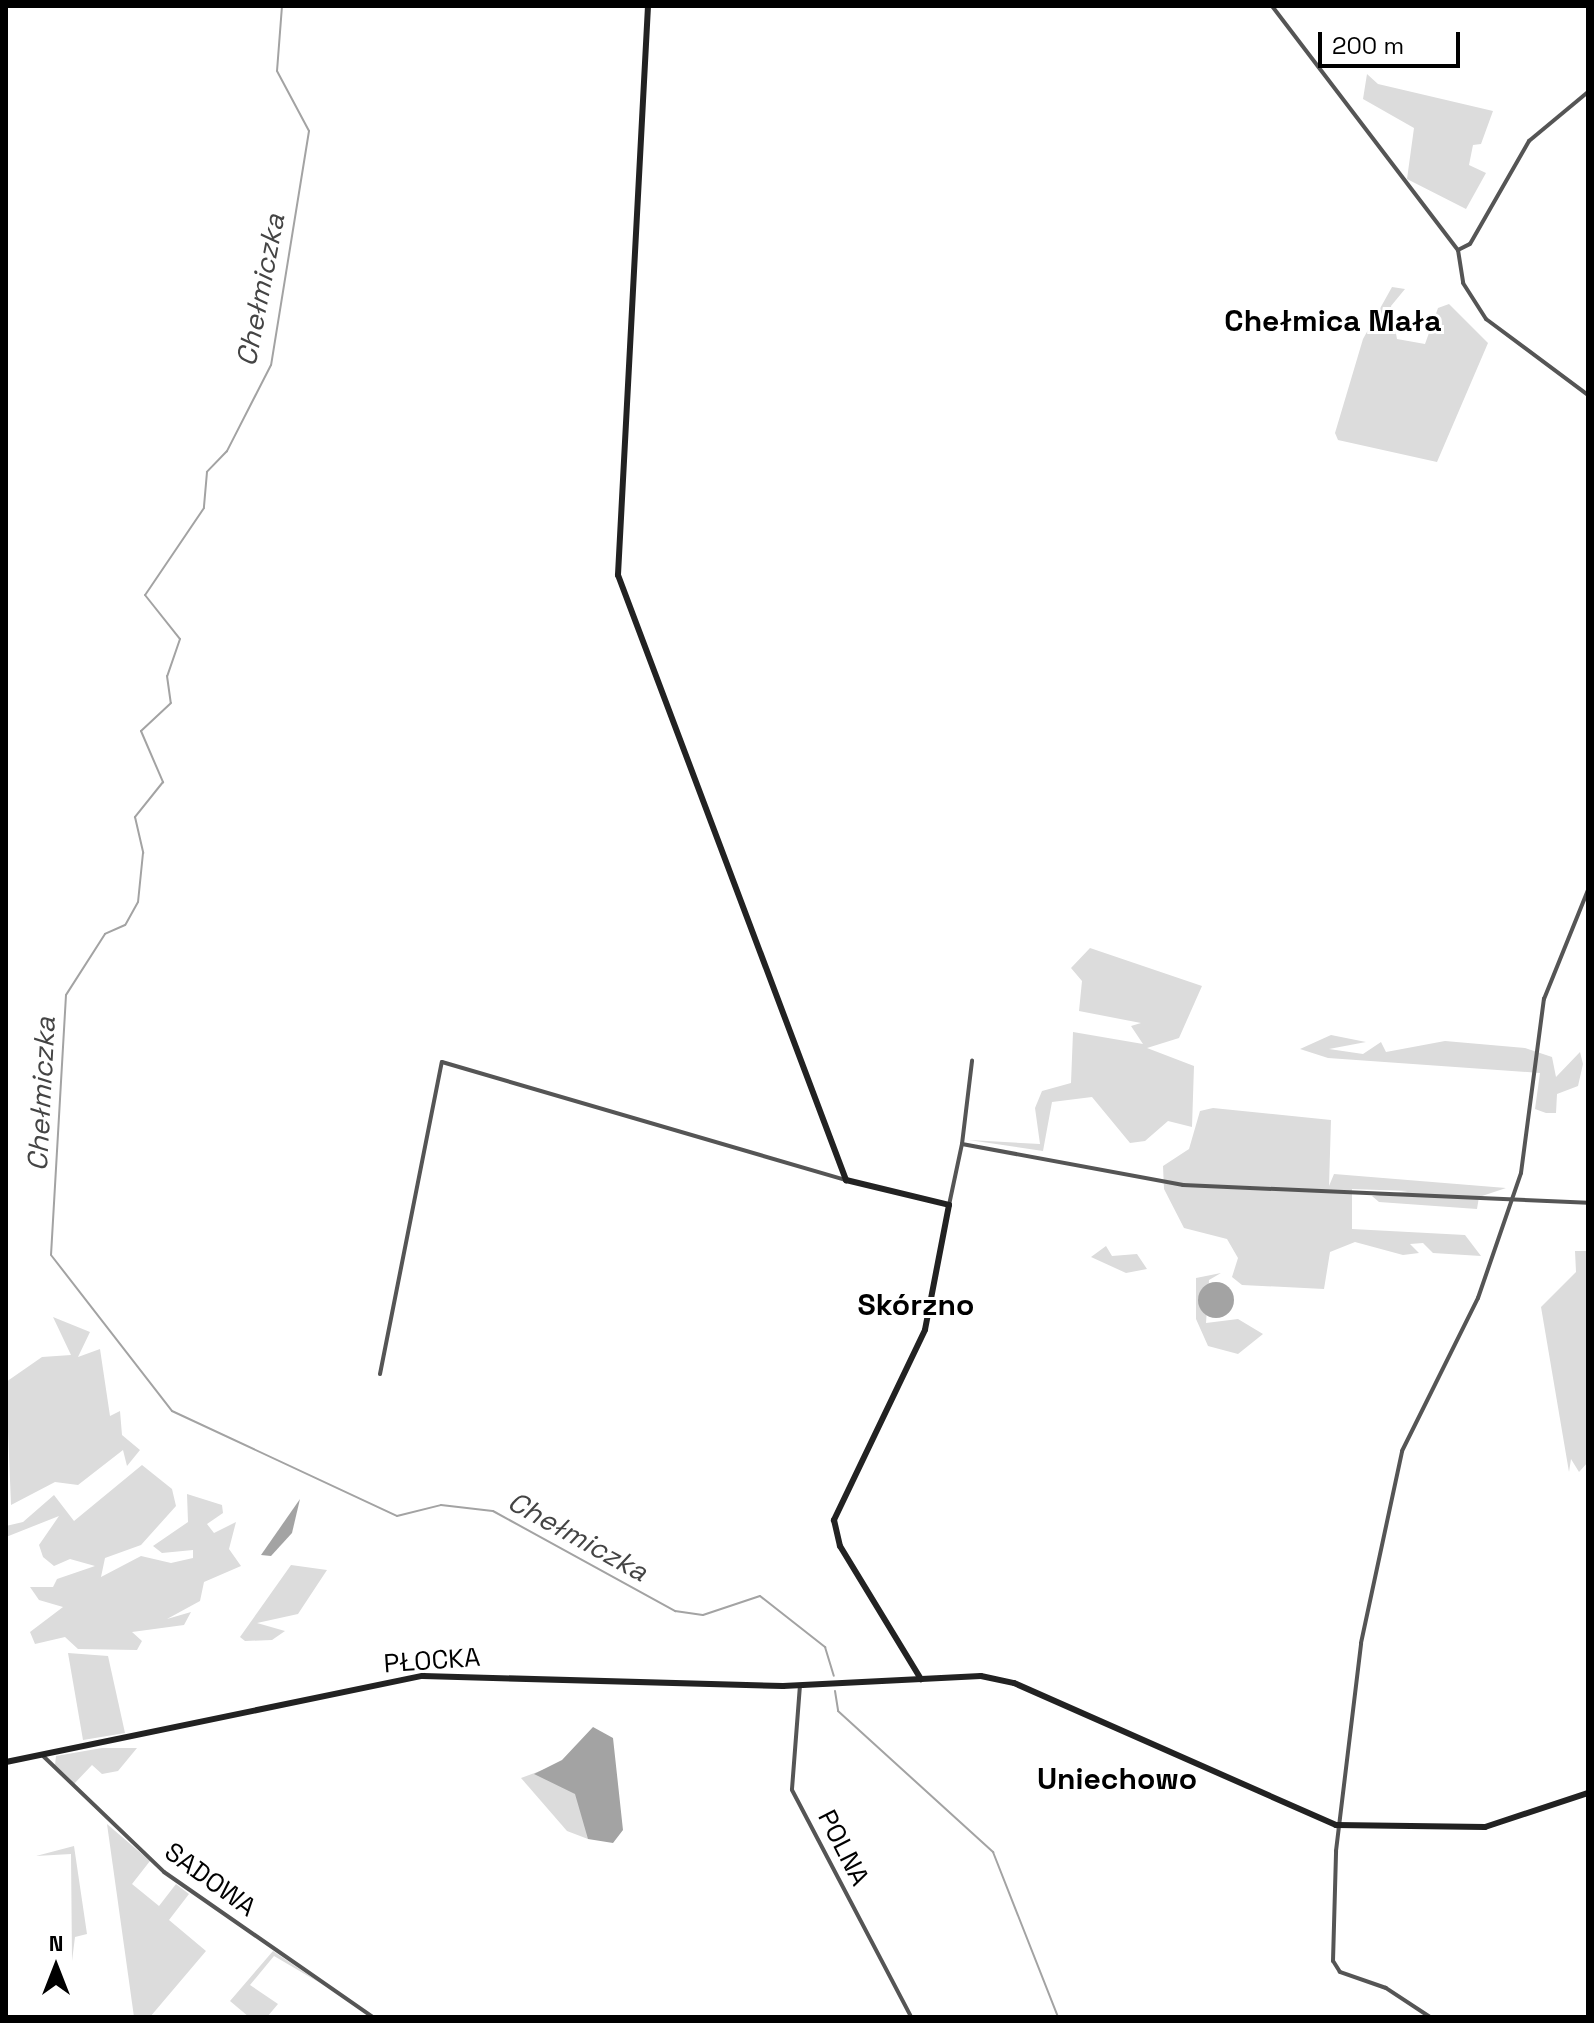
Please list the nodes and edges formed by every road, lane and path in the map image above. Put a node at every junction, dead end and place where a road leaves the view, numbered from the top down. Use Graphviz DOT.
graph roads {
  1 [pos="648,6"];
  2 [pos="1272,6"];
  3 [pos="1588,92"];
  4 [pos="1458,250"];
  5 [pos="1588,395"];
  6 [pos="1588,890"];
  7 [pos="972,1061"];
  8 [pos="962,1144"];
  9 [pos="846,1180"];
  10 [pos="1512,1201"];
  11 [pos="1588,1203"];
  12 [pos="949,1205"];
  13 [pos="380,1374"];
  14 [pos="921,1679"];
  15 [pos="800,1685"];
  16 [pos="41,1754"];
  17 [pos="6,1762"];
  18 [pos="1588,1793"];
  19 [pos="1339,1825"];
  20 [pos="373,2017"];
  21 [pos="911,2017"];
  22 [pos="1430,2017"];
  1 -- 9 [label="street"];
  2 -- 4 [label="street"];
  3 -- 4 [label="street"];
  4 -- 5 [label="street"];
  6 -- 10 [label="street"];
  7 -- 8 [label="street"];
  8 -- 10 [label="street"];
  8 -- 12 [label="street"];
  9 -- 12 [label="street"];
  9 -- 13 [label="street"];
  10 -- 11 [label="street"];
  10 -- 19 [label="street"];
  12 -- 14 [label="street"];
  14 -- 15 [label="street, PŁOCKA"];
  14 -- 19 [label="street, PŁOCKA"];
  15 -- 16 [label="street, PŁOCKA"];
  15 -- 21 [label="street, POLNA"];
  16 -- 17 [label="street, PŁOCKA"];
  16 -- 20 [label="street, SADOWA"];
  18 -- 19 [label="street"];
  19 -- 22 [label="street"];
}
